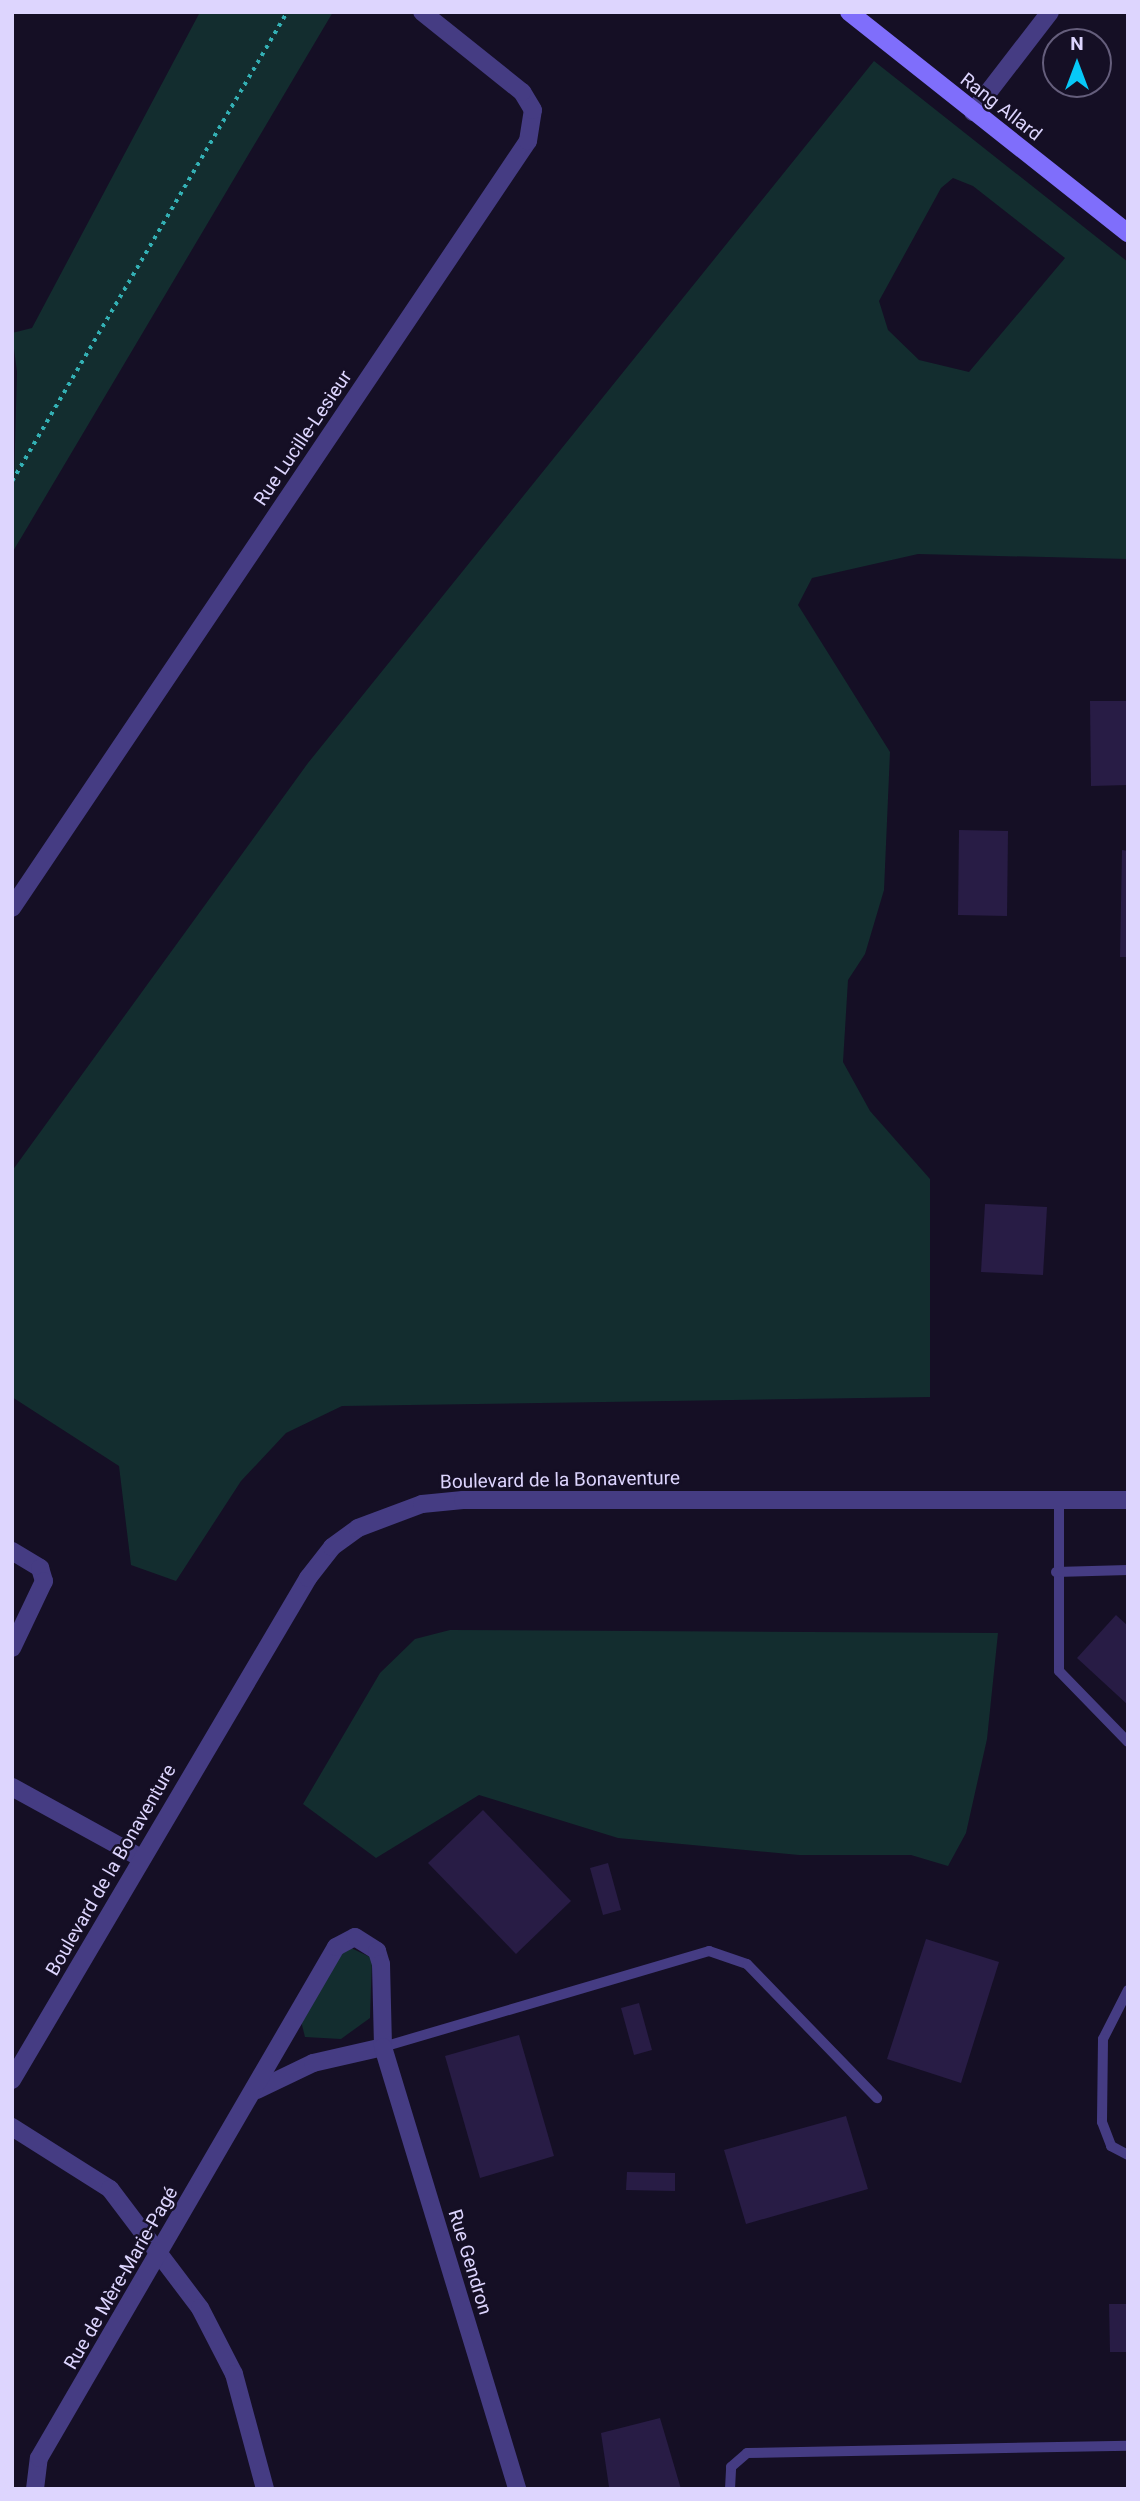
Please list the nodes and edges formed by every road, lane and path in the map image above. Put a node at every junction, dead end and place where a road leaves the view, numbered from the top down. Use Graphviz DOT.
graph roads {
  1 [pos="287,12"];
  2 [pos="422,12"];
  3 [pos="849,12"];
  4 [pos="1050,12"];
  5 [pos="973,112"];
  6 [pos="1128,233"];
  7 [pos="12,481"];
  8 [pos="12,908"];
  9 [pos="1059,1500"];
  10 [pos="1128,1500"];
  11 [pos="12,1551"];
  12 [pos="1128,1570"];
  13 [pos="1056,1572"];
  14 [pos="12,1648"];
  15 [pos="1128,1742"];
  16 [pos="12,1787"];
  17 [pos="141,1858"];
  18 [pos="1128,1990"];
  19 [pos="383,2047"];
  20 [pos="12,2080"];
  21 [pos="254,2091"];
  22 [pos="877,2098"];
  23 [pos="12,2127"];
  24 [pos="1128,2155"];
  25 [pos="160,2251"];
  26 [pos="1128,2446"];
  27 [pos="35,2489"];
  28 [pos="265,2489"];
  29 [pos="517,2489"];
  30 [pos="730,2489"];
  1 -- 7 [label="path"];
  2 -- 8 [label="street, Rue Lucille-Lesieur"];
  3 -- 5 [label="street, Rang Allard"];
  4 -- 5 [label="street"];
  5 -- 6 [label="street, Rang Allard"];
  9 -- 10 [label="street, Boulevard de la Bonaventure"];
  9 -- 13 [label="lane"];
  9 -- 17 [label="street, Boulevard de la Bonaventure"];
  11 -- 14 [label="street"];
  12 -- 13 [label="lane"];
  13 -- 15 [label="lane"];
  16 -- 17 [label="street"];
  17 -- 20 [label="street, Boulevard de la Bonaventure"];
  18 -- 24 [label="lane"];
  19 -- 21 [label="street"];
  19 -- 21 [label="street, Rue de Mère-Marie-Pagé"];
  19 -- 22 [label="lane"];
  19 -- 29 [label="street, Rue Gendron"];
  21 -- 25 [label="street, Rue de Mère-Marie-Pagé"];
  23 -- 25 [label="street"];
  25 -- 27 [label="street, Rue de Mère-Marie-Pagé"];
  25 -- 28 [label="street"];
  26 -- 30 [label="lane"];
}
